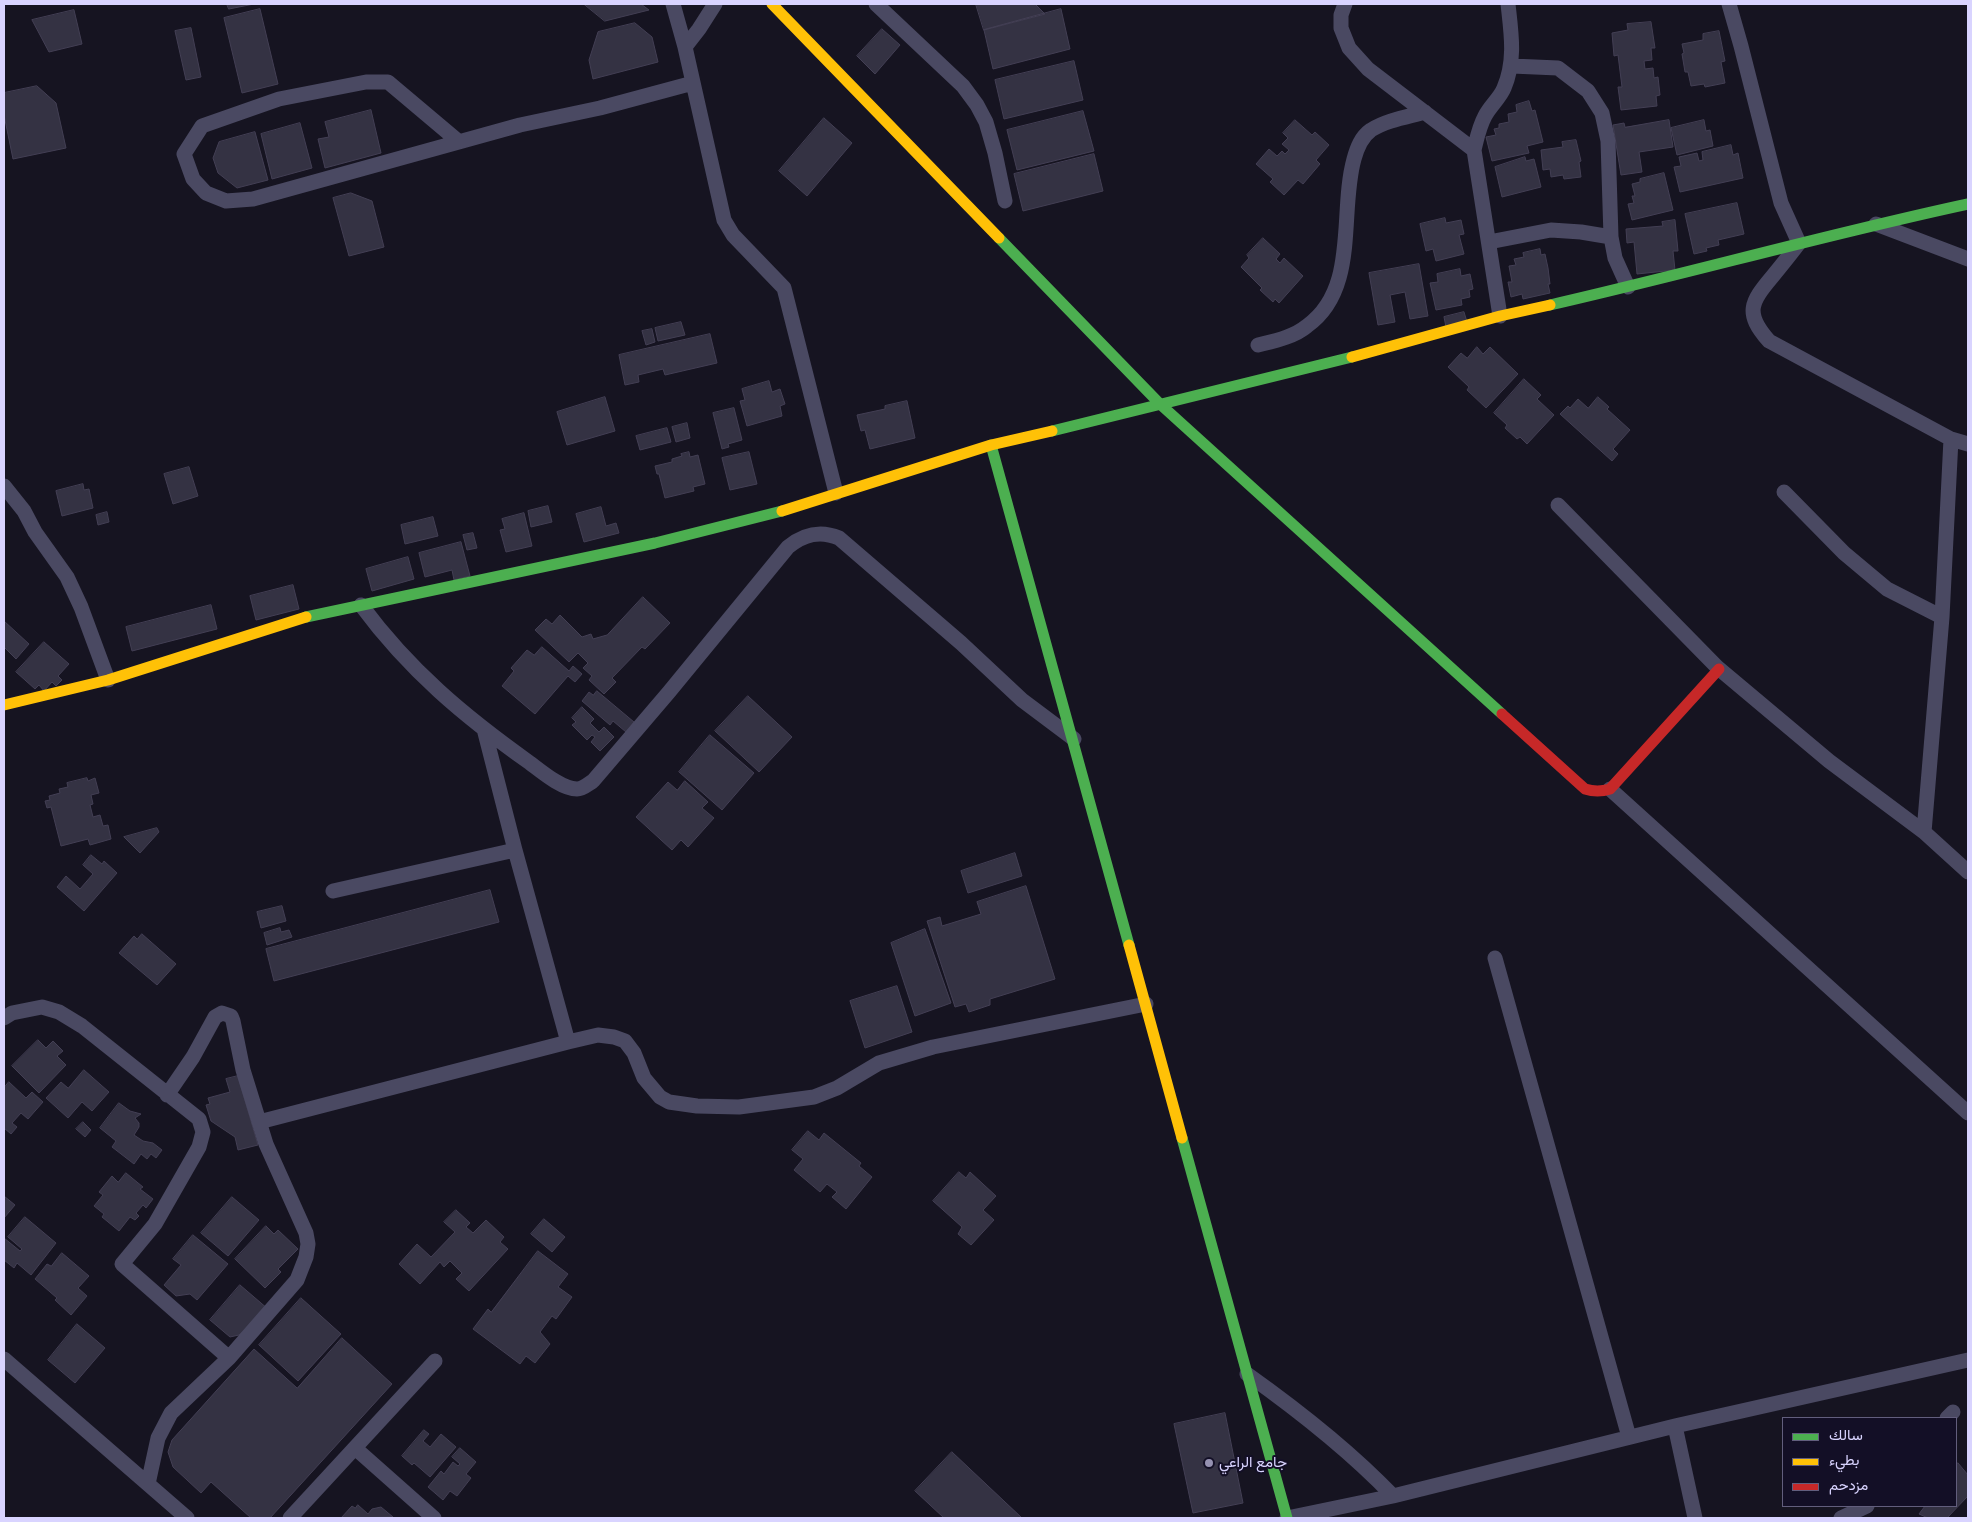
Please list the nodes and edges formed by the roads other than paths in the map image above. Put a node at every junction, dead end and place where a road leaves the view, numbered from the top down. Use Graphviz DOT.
graph roads {
  1 [pos="673,4"];
  2 [pos="715,4"];
  3 [pos="772,4"];
  4 [pos="876,4"];
  5 [pos="1345,4"];
  6 [pos="1508,4"];
  7 [pos="1729,4"];
  8 [pos="685,47"];
  9 [pos="1512,66"];
  10 [pos="693,83"];
  11 [pos="1425,112"];
  12 [pos="458,141"];
  13 [pos="1474,150"];
  14 [pos="1005,201"];
  15 [pos="1968,204"];
  16 [pos="1876,224"];
  17 [pos="1611,237"];
  18 [pos="1489,242"];
  19 [pos="1799,244"];
  20 [pos="1968,259"];
  21 [pos="1628,287"];
  22 [pos="1500,316"];
  23 [pos="1258,345"];
  24 [pos="1160,404"];
  25 [pos="1951,439"];
  26 [pos="1968,444"];
  27 [pos="991,446"];
  28 [pos="4,486"];
  29 [pos="1784,492"];
  30 [pos="836,493"];
  31 [pos="1558,506"];
  32 [pos="361,605"];
  33 [pos="1942,617"];
  34 [pos="1719,669"];
  35 [pos="108,680"];
  36 [pos="4,705"];
  37 [pos="484,730"];
  38 [pos="1074,739"];
  39 [pos="1610,789"];
  40 [pos="1924,832"];
  41 [pos="515,850"];
  42 [pos="1968,872"];
  43 [pos="333,891"];
  44 [pos="1495,958"];
  45 [pos="1146,1004"];
  46 [pos="4,1018"];
  47 [pos="568,1042"];
  48 [pos="167,1095"];
  49 [pos="1968,1113"];
  50 [pos="260,1122"];
  51 [pos="228,1358"];
  52 [pos="4,1359"];
  53 [pos="1968,1360"];
  54 [pos="435,1361"];
  55 [pos="1247,1374"];
  56 [pos="1675,1426"];
  57 [pos="1629,1437"];
  58 [pos="355,1448"];
  59 [pos="148,1484"];
  60 [pos="1393,1496"];
  61 [pos="1865,1507"];
  62 [pos="187,1518"];
  63 [pos="290,1518"];
  64 [pos="434,1518"];
  65 [pos="1287,1518"];
  66 [pos="1695,1518"];
  67 [pos="1841,1518"];
  1 -- 8 [label="street"];
  2 -- 8 [label="street"];
  3 -- 24 [label="street"];
  4 -- 14 [label="street"];
  5 -- 11 [label="street"];
  6 -- 9 [label="street"];
  7 -- 19 [label="street"];
  8 -- 10 [label="street"];
  9 -- 13 [label="street"];
  9 -- 17 [label="street"];
  10 -- 12 [label="street"];
  10 -- 30 [label="street"];
  11 -- 13 [label="street"];
  11 -- 23 [label="street"];
  12 -- 12 [label="street"];
  13 -- 18 [label="street"];
  15 -- 16 [label="street"];
  16 -- 19 [label="street"];
  16 -- 20 [label="street"];
  17 -- 18 [label="street"];
  17 -- 21 [label="street"];
  18 -- 22 [label="street"];
  19 -- 21 [label="street"];
  19 -- 25 [label="street"];
  21 -- 22 [label="street"];
  22 -- 24 [label="street"];
  24 -- 27 [label="street"];
  24 -- 39 [label="street"];
  25 -- 26 [label="street"];
  25 -- 33 [label="street"];
  27 -- 30 [label="street"];
  27 -- 38 [label="street"];
  28 -- 35 [label="street"];
  29 -- 33 [label="street"];
  30 -- 32 [label="street"];
  31 -- 34 [label="street"];
  32 -- 35 [label="street"];
  32 -- 37 [label="street"];
  33 -- 40 [label="street"];
  34 -- 39 [label="street"];
  34 -- 40 [label="street"];
  35 -- 36 [label="street"];
  37 -- 38 [label="street"];
  37 -- 41 [label="street"];
  38 -- 45 [label="street"];
  39 -- 49 [label="street"];
  40 -- 42 [label="street"];
  41 -- 43 [label="street"];
  41 -- 47 [label="street"];
  44 -- 57 [label="street"];
  45 -- 47 [label="street"];
  45 -- 55 [label="street"];
  46 -- 48 [label="street"];
  47 -- 50 [label="street"];
  48 -- 50 [label="street"];
  48 -- 51 [label="street"];
  50 -- 51 [label="street"];
  51 -- 59 [label="street"];
  52 -- 59 [label="street"];
  53 -- 56 [label="street"];
  54 -- 58 [label="street"];
  55 -- 60 [label="street"];
  55 -- 65 [label="street"];
  56 -- 57 [label="street"];
  56 -- 66 [label="street"];
  57 -- 60 [label="street"];
  58 -- 63 [label="street"];
  58 -- 64 [label="street"];
  59 -- 62 [label="street"];
  60 -- 65 [label="street"];
  61 -- 67 [label="street"];
}
